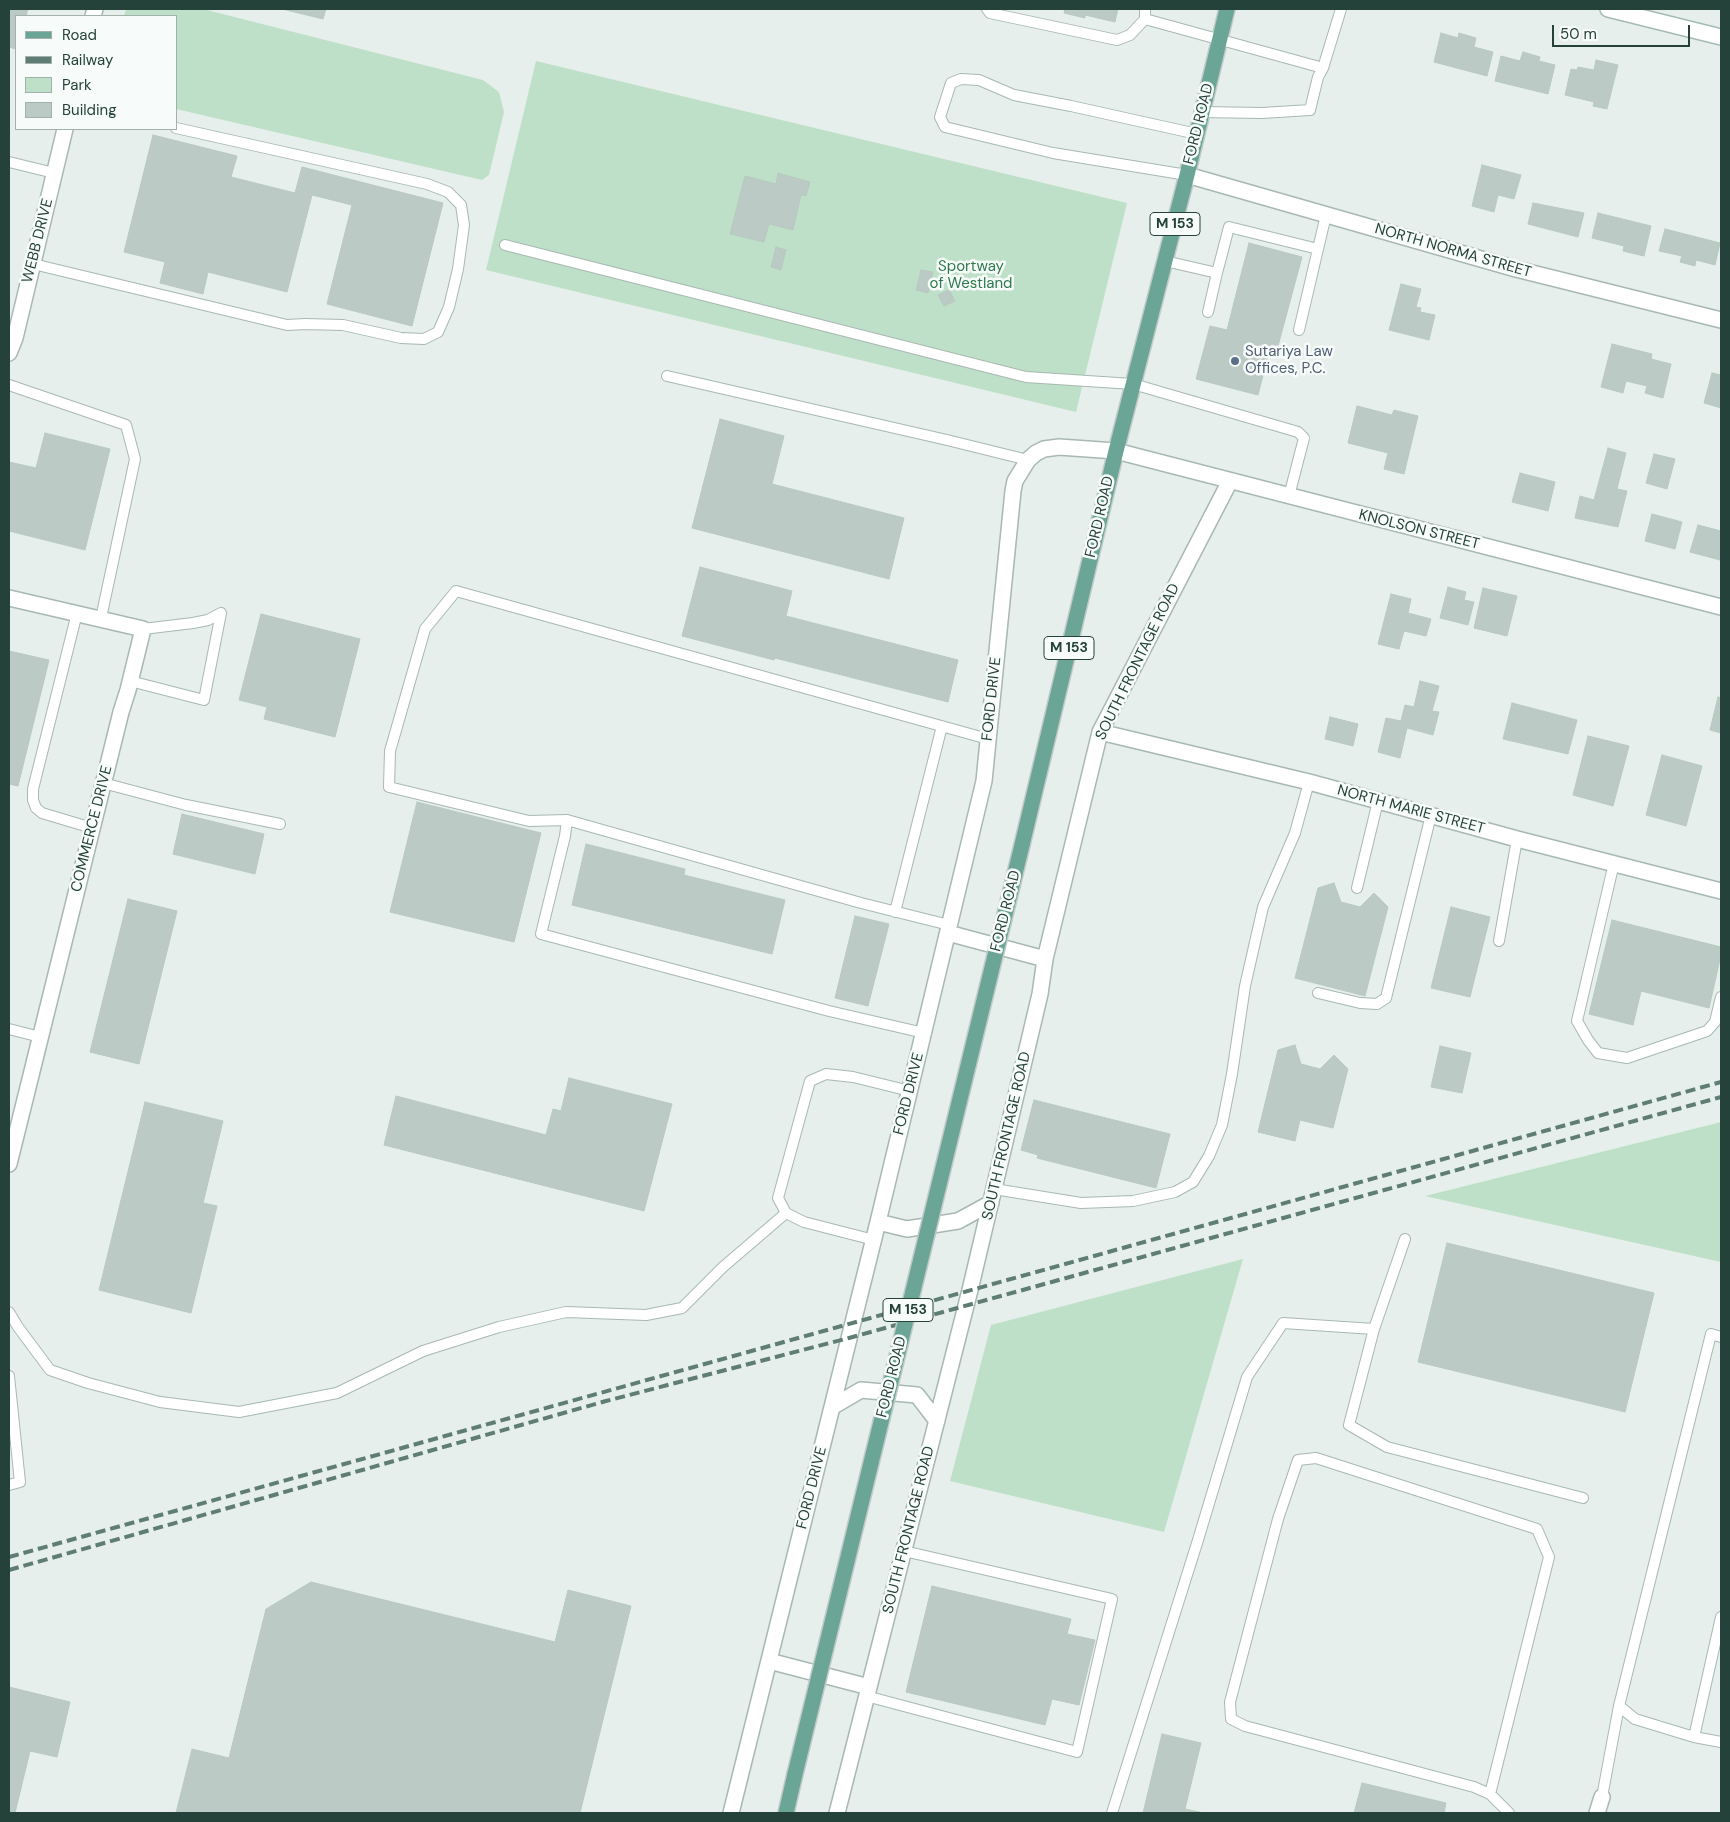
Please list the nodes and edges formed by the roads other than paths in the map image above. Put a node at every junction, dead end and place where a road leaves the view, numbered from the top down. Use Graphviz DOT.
graph roads {
  1 [pos="1228,9"];
  2 [pos="1341,9"];
  3 [pos="1608,9"];
  4 [pos="988,11"];
  5 [pos="1636,12"];
  6 [pos="1145,14"];
  7 [pos="1721,37"];
  8 [pos="1220,39"];
  9 [pos="1323,68"];
  10 [pos="1202,112"];
  11 [pos="178,128"];
  12 [pos="65,130"];
  13 [pos="1197,134"];
  14 [pos="9,162"];
  15 [pos="54,173"];
  16 [pos="1187,175"];
  17 [pos="1326,215"];
  18 [pos="505,245"];
  19 [pos="1318,249"];
  20 [pos="1165,261"];
  21 [pos="32,264"];
  22 [pos="1217,274"];
  23 [pos="1208,312"];
  24 [pos="1721,320"];
  25 [pos="1299,330"];
  26 [pos="9,353"];
  27 [pos="667,376"];
  28 [pos="1133,384"];
  29 [pos="9,385"];
  30 [pos="1116,451"];
  31 [pos="1028,460"];
  32 [pos="1230,481"];
  33 [pos="1289,496"];
  34 [pos="9,598"];
  35 [pos="1721,608"];
  36 [pos="77,613"];
  37 [pos="102,618"];
  38 [pos="143,629"];
  39 [pos="130,681"];
  40 [pos="942,726"];
  41 [pos="1100,732"];
  42 [pos="988,739"];
  43 [pos="1309,782"];
  44 [pos="103,783"];
  45 [pos="1378,802"];
  46 [pos="1431,815"];
  47 [pos="567,820"];
  48 [pos="280,824"];
  49 [pos="92,828"];
  50 [pos="1517,839"];
  51 [pos="1614,863"];
  52 [pos="1357,888"];
  53 [pos="1721,891"];
  54 [pos="895,912"];
  55 [pos="948,929"];
  56 [pos="1499,941"];
  57 [pos="1044,959"];
  58 [pos="1318,993"];
  59 [pos="1721,997"];
  60 [pos="9,1029"];
  61 [pos="924,1033"];
  62 [pos="40,1037"];
  63 [pos="910,1091"];
  64 [pos="9,1164"];
  65 [pos="993,1196"];
  66 [pos="786,1213"];
  67 [pos="878,1222"];
  68 [pos="1405,1239"];
  69 [pos="874,1240"];
  70 [pos="9,1312"];
  71 [pos="1374,1329"];
  72 [pos="1721,1337"];
  73 [pos="9,1376"];
  74 [pos="832,1407"];
  75 [pos="937,1421"];
  76 [pos="9,1484"];
  77 [pos="1583,1498"];
  78 [pos="904,1551"];
  79 [pos="1721,1617"];
  80 [pos="769,1661"];
  81 [pos="868,1691"];
  82 [pos="1619,1706"];
  83 [pos="1694,1737"];
  84 [pos="1721,1742"];
  85 [pos="1490,1794"];
  86 [pos="1602,1797"];
  87 [pos="731,1813"];
  88 [pos="786,1813"];
  89 [pos="837,1813"];
  90 [pos="1112,1813"];
  91 [pos="1509,1813"];
  92 [pos="1597,1813"];
  1 -- 8 [label="main road, FORD ROAD / M 153"];
  2 -- 9 [label="lane"];
  3 -- 5 [label="street"];
  4 -- 6 [label="lane"];
  5 -- 7 [label="street"];
  6 -- 8 [label="lane"];
  8 -- 9 [label="lane"];
  8 -- 10 [label="main road, FORD ROAD / M 153"];
  9 -- 10 [label="lane"];
  10 -- 13 [label="main road, FORD ROAD / M 153"];
  11 -- 21 [label="lane"];
  12 -- 15 [label="street, WEBB DRIVE"];
  13 -- 16 [label="main road, FORD ROAD / M 153"];
  13 -- 16 [label="lane"];
  14 -- 15 [label="lane"];
  15 -- 21 [label="street, WEBB DRIVE"];
  16 -- 17 [label="street, NORTH NORMA STREET"];
  16 -- 20 [label="main road, FORD ROAD / M 153"];
  17 -- 19 [label="lane"];
  17 -- 24 [label="street, NORTH NORMA STREET"];
  18 -- 28 [label="lane"];
  19 -- 22 [label="lane"];
  19 -- 25 [label="lane"];
  20 -- 22 [label="lane"];
  20 -- 28 [label="main road, FORD ROAD / M 153"];
  21 -- 26 [label="street, WEBB DRIVE"];
  22 -- 23 [label="lane"];
  27 -- 31 [label="lane"];
  28 -- 30 [label="main road, FORD ROAD / M 153"];
  28 -- 33 [label="lane"];
  29 -- 37 [label="lane"];
  30 -- 31 [label="street, FORD DRIVE"];
  30 -- 32 [label="street, KNOLSON STREET"];
  30 -- 88 [label="main road, FORD ROAD / M 153, bridge"];
  31 -- 42 [label="street, FORD DRIVE"];
  32 -- 33 [label="street, KNOLSON STREET"];
  32 -- 41 [label="street, SOUTH FRONTAGE ROAD"];
  33 -- 35 [label="street, KNOLSON STREET"];
  34 -- 36 [label="street"];
  36 -- 37 [label="street"];
  36 -- 49 [label="lane"];
  37 -- 38 [label="street"];
  38 -- 39 [label="street, COMMERCE DRIVE"];
  38 -- 39 [label="lane"];
  39 -- 44 [label="street, COMMERCE DRIVE"];
  40 -- 42 [label="lane"];
  40 -- 47 [label="lane"];
  40 -- 54 [label="lane"];
  41 -- 43 [label="street, NORTH MARIE STREET"];
  41 -- 57 [label="street, SOUTH FRONTAGE ROAD"];
  42 -- 55 [label="street, FORD DRIVE"];
  43 -- 45 [label="street, NORTH MARIE STREET"];
  43 -- 65 [label="lane"];
  44 -- 48 [label="lane"];
  44 -- 49 [label="street, COMMERCE DRIVE"];
  45 -- 46 [label="street, NORTH MARIE STREET"];
  45 -- 52 [label="lane"];
  46 -- 50 [label="street, NORTH MARIE STREET"];
  46 -- 58 [label="lane"];
  47 -- 54 [label="lane"];
  47 -- 61 [label="lane"];
  49 -- 62 [label="street, COMMERCE DRIVE"];
  50 -- 51 [label="street, NORTH MARIE STREET"];
  50 -- 56 [label="lane"];
  51 -- 53 [label="street, NORTH MARIE STREET"];
  51 -- 59 [label="lane"];
  54 -- 55 [label="lane"];
  55 -- 57 [label="street"];
  55 -- 61 [label="street, FORD DRIVE"];
  57 -- 65 [label="street, SOUTH FRONTAGE ROAD"];
  60 -- 62 [label="lane"];
  61 -- 63 [label="street, FORD DRIVE"];
  62 -- 64 [label="street, COMMERCE DRIVE"];
  63 -- 66 [label="lane"];
  63 -- 67 [label="street, FORD DRIVE"];
  65 -- 67 [label="street"];
  65 -- 75 [label="street, SOUTH FRONTAGE ROAD"];
  66 -- 69 [label="lane"];
  66 -- 70 [label="lane"];
  67 -- 69 [label="street, FORD DRIVE"];
  68 -- 71 [label="lane"];
  69 -- 74 [label="street, FORD DRIVE"];
  71 -- 77 [label="lane"];
  71 -- 90 [label="lane"];
  72 -- 82 [label="lane"];
  73 -- 76 [label="lane"];
  74 -- 75 [label="street"];
  74 -- 80 [label="street, FORD DRIVE"];
  75 -- 78 [label="street, SOUTH FRONTAGE ROAD"];
  78 -- 81 [label="street, SOUTH FRONTAGE ROAD"];
  78 -- 81 [label="lane"];
  79 -- 83 [label="lane"];
  80 -- 81 [label="street"];
  80 -- 87 [label="street, FORD DRIVE"];
  81 -- 89 [label="street, SOUTH FRONTAGE ROAD"];
  82 -- 83 [label="lane"];
  82 -- 86 [label="lane"];
  83 -- 84 [label="lane"];
  85 -- 85 [label="lane"];
  85 -- 91 [label="lane"];
  86 -- 92 [label="street"];
}
